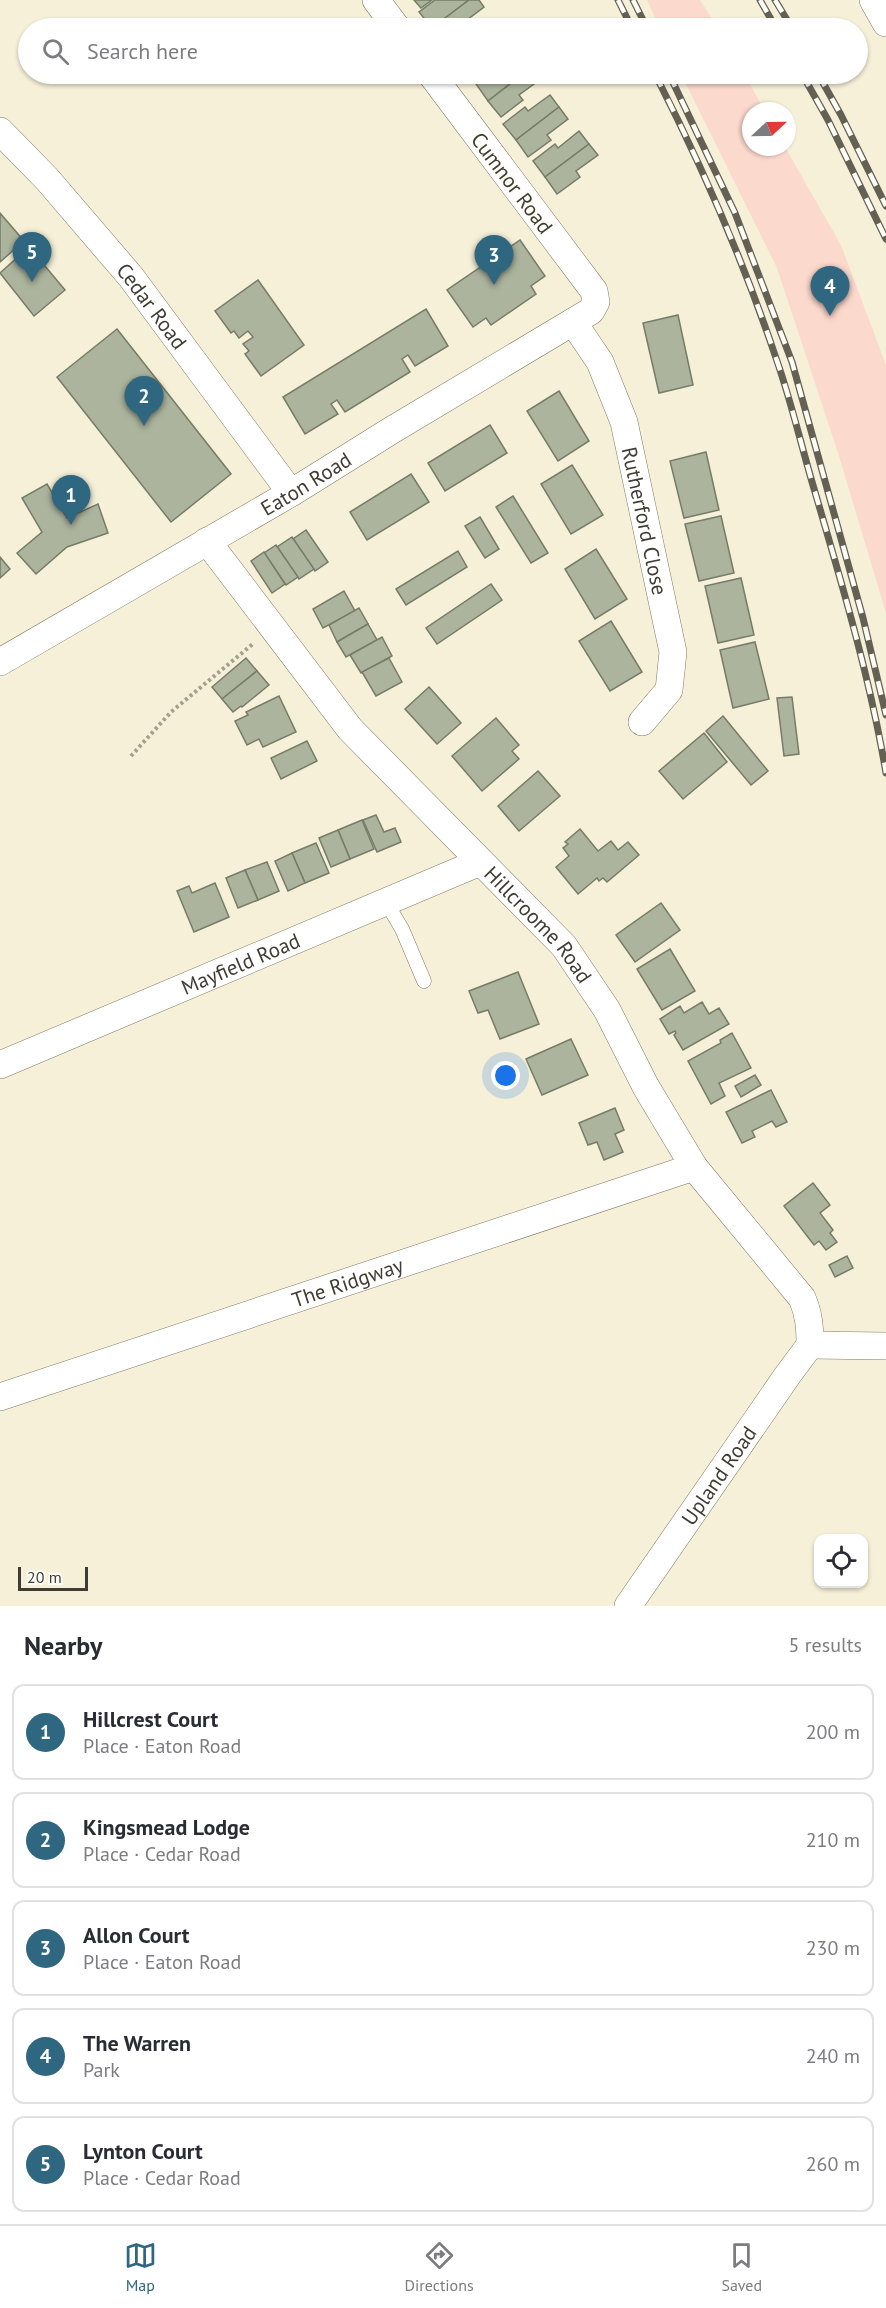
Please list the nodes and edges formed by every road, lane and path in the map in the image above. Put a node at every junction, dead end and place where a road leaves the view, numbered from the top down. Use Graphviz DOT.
graph roads {
  1 [pos="376,0"];
  2 [pos="873,0"];
  3 [pos="390,18"];
  4 [pos="886,23"];
  5 [pos="439,84"];
  6 [pos="0,131"];
  7 [pos="594,291"];
  8 [pos="573,322"];
  9 [pos="291,493"];
  10 [pos="207,541"];
  11 [pos="273,627"];
  12 [pos="0,662"];
  13 [pos="642,723"];
  14 [pos="131,756"];
  15 [pos="480,862"];
  16 [pos="386,902"];
  17 [pos="424,981"];
  18 [pos="0,1065"];
  19 [pos="694,1167"];
  20 [pos="810,1345"];
  21 [pos="886,1346"];
  22 [pos="0,1397"];
  23 [pos="628,1606"];
  1 -- 3 [label="street"];
  2 -- 4 [label="street"];
  5 -- 7 [label="street, Cumnor Road"];
  6 -- 9 [label="street, Cedar Road"];
  7 -- 8 [label="street, Eaton Road"];
  8 -- 9 [label="street, Eaton Road"];
  8 -- 13 [label="street, Rutherford Close"];
  9 -- 10 [label="street, Eaton Road"];
  10 -- 11 [label="street, Hillcroome Road"];
  10 -- 12 [label="street, Eaton Road"];
  11 -- 14 [label="path"];
  11 -- 15 [label="street, Hillcroome Road"];
  15 -- 16 [label="street, Mayfield Road"];
  15 -- 19 [label="street, Hillcroome Road"];
  16 -- 17 [label="lane"];
  16 -- 18 [label="street, Mayfield Road"];
  19 -- 20 [label="street, Hillcroome Road"];
  19 -- 22 [label="street, The Ridgway"];
  20 -- 21 [label="street"];
  20 -- 23 [label="street, Upland Road"];
}
